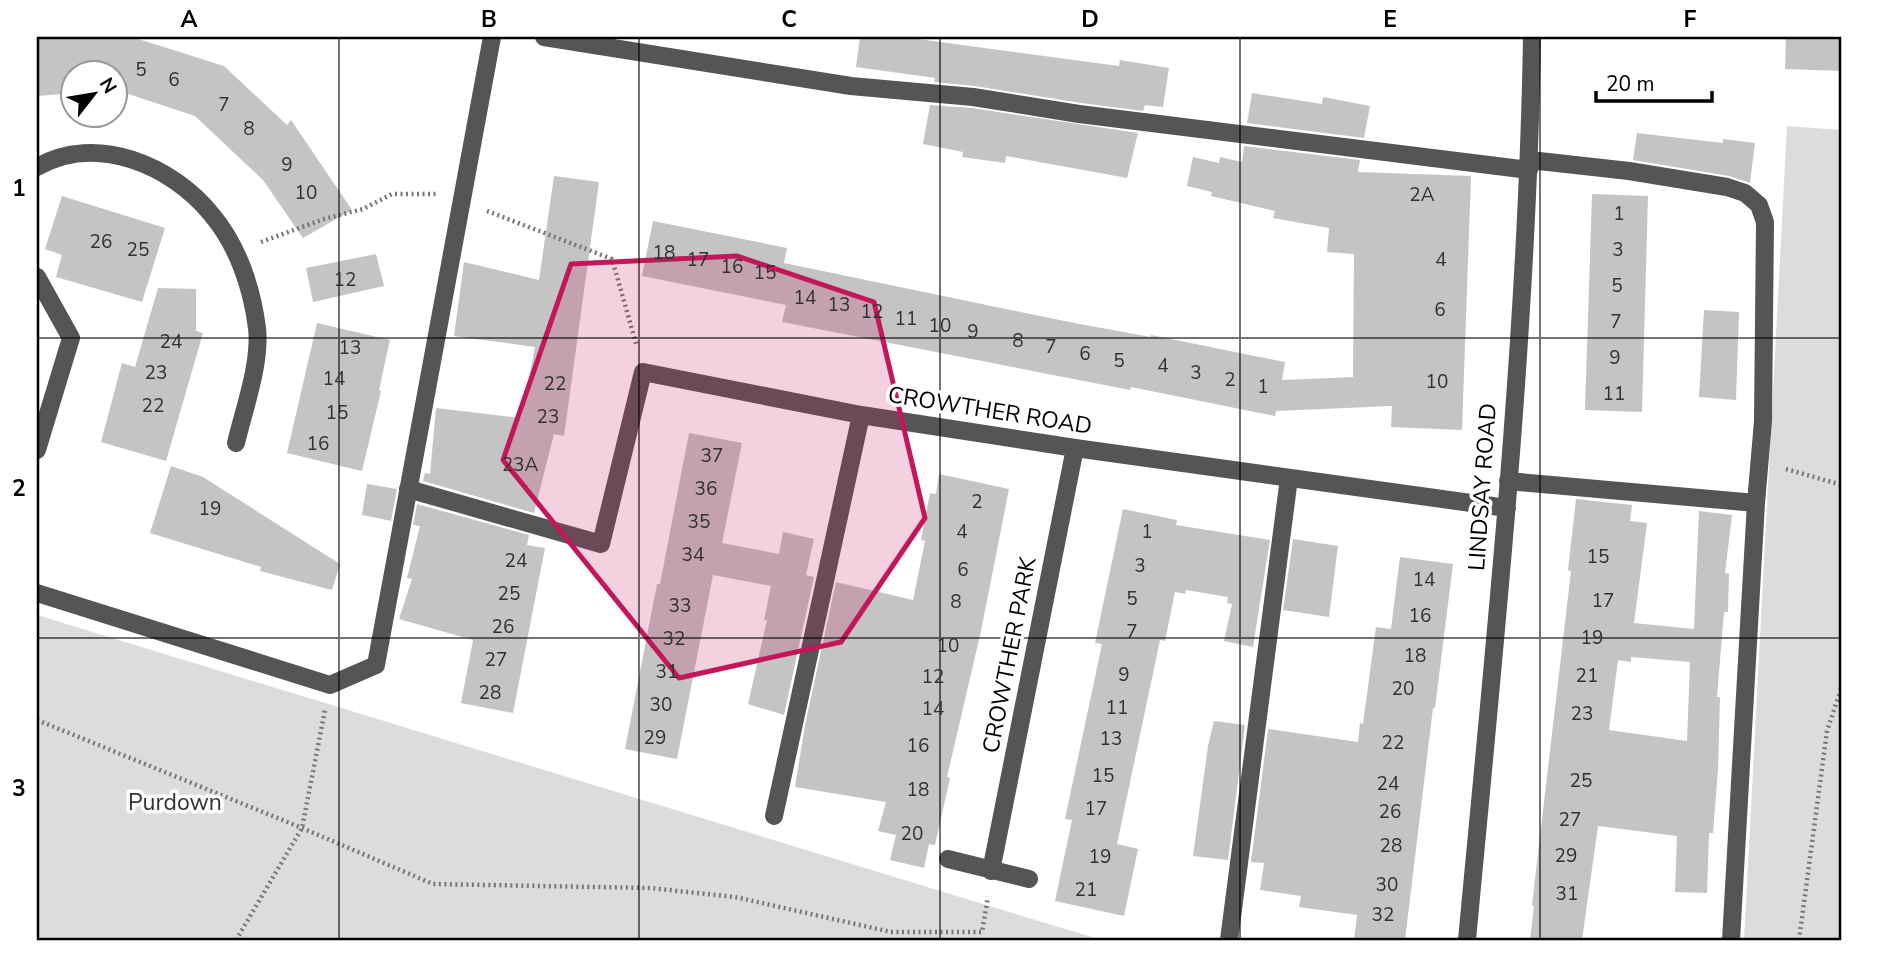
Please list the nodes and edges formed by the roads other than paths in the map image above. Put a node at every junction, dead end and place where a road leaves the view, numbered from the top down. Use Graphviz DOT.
graph roads {
  1 [pos="492,37"];
  2 [pos="544,37"];
  3 [pos="1532,37"];
  4 [pos="1530,165"];
  5 [pos="37,167"];
  6 [pos="37,277"];
  7 [pos="861,415"];
  8 [pos="236,443"];
  9 [pos="1075,448"];
  10 [pos="37,450"];
  11 [pos="1289,478"];
  12 [pos="1508,481"];
  13 [pos="408,489"];
  14 [pos="1756,503"];
  15 [pos="1507,508"];
  16 [pos="37,593"];
  17 [pos="774,816"];
  18 [pos="948,859"];
  19 [pos="991,871"];
  20 [pos="1029,879"];
  21 [pos="1229,940"];
  22 [pos="1467,940"];
  23 [pos="1731,940"];
  1 -- 13 [label="street"];
  2 -- 4 [label="street"];
  3 -- 4 [label="street, LINDSAY ROAD"];
  4 -- 12 [label="street, LINDSAY ROAD"];
  4 -- 14 [label="street"];
  5 -- 8 [label="street"];
  6 -- 10 [label="street"];
  7 -- 9 [label="street, CROWTHER ROAD"];
  7 -- 13 [label="street, CROWTHER ROAD"];
  7 -- 17 [label="street"];
  9 -- 11 [label="street, CROWTHER ROAD"];
  9 -- 19 [label="street, CROWTHER PARK"];
  11 -- 15 [label="street, CROWTHER ROAD"];
  11 -- 21 [label="street"];
  12 -- 14 [label="street"];
  12 -- 15 [label="street, LINDSAY ROAD"];
  13 -- 16 [label="street"];
  14 -- 23 [label="street"];
  15 -- 22 [label="street, LINDSAY ROAD"];
  18 -- 19 [label="street"];
  19 -- 20 [label="street"];
}
